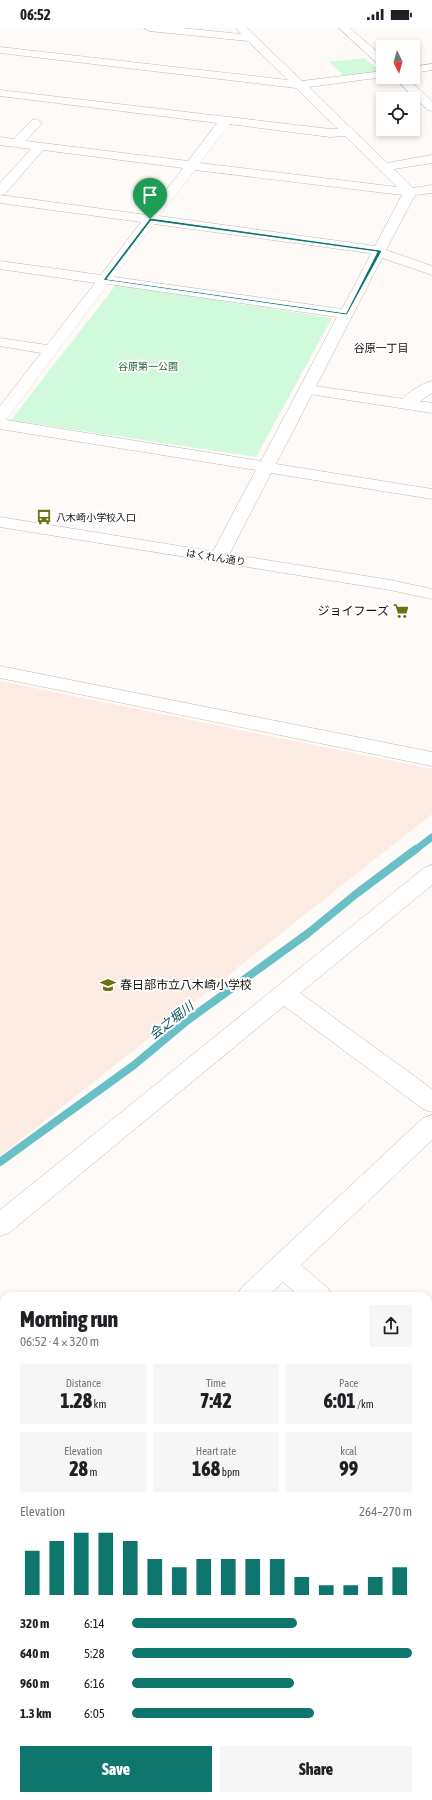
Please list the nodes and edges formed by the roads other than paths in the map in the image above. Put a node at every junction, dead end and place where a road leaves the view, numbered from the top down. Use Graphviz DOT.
graph roads {
  1 [pos="149,28"];
  2 [pos="241,28"];
  3 [pos="344,28"];
  4 [pos="251,38"];
  5 [pos="0,50"];
  6 [pos="376,57"];
  7 [pos="432,67"];
  8 [pos="420,69"];
  9 [pos="376,75"];
  10 [pos="408,84"];
  11 [pos="299,85"];
  12 [pos="0,93"];
  13 [pos="427,98"];
  14 [pos="432,107"];
  15 [pos="225,121"];
  16 [pos="36,123"];
  17 [pos="347,132"];
  18 [pos="0,141"];
  19 [pos="17,143"];
  20 [pos="40,146"];
  21 [pos="432,159"];
  22 [pos="191,165"];
  23 [pos="383,167"];
  24 [pos="0,191"];
  25 [pos="430,191"];
  26 [pos="410,192"];
  27 [pos="0,199"];
  28 [pos="150,219"];
  29 [pos="380,251"];
  30 [pos="0,265"];
  31 [pos="432,271"];
  32 [pos="104,280"];
  33 [pos="347,314"];
  34 [pos="0,342"];
  35 [pos="51,350"];
  36 [pos="432,386"];
  37 [pos="308,390"];
  38 [pos="406,404"];
  39 [pos="432,408"];
  40 [pos="0,416"];
  41 [pos="0,424"];
  42 [pos="266,468"];
  43 [pos="432,494"];
  44 [pos="0,522"];
  45 [pos="219,557"];
  46 [pos="432,594"];
  47 [pos="0,672"];
  48 [pos="432,759"];
  49 [pos="432,873"];
  50 [pos="284,994"];
  51 [pos="432,1102"];
  52 [pos="432,1125"];
  53 [pos="0,1225"];
  54 [pos="282,1266"];
  55 [pos="254,1292"];
  56 [pos="314,1292"];
  1 -- 4 [label="street"];
  2 -- 4 [label="street"];
  3 -- 6 [label="street"];
  4 -- 11 [label="street"];
  5 -- 11 [label="street"];
  7 -- 8 [label="street"];
  9 -- 11 [label="street"];
  10 -- 13 [label="street"];
  11 -- 17 [label="street"];
  12 -- 15 [label="street"];
  13 -- 14 [label="street"];
  15 -- 17 [label="street"];
  15 -- 22 [label="street"];
  16 -- 19 [label="street"];
  17 -- 23 [label="street"];
  18 -- 19 [label="street"];
  19 -- 20 [label="street"];
  20 -- 22 [label="street"];
  20 -- 24 [label="street"];
  21 -- 23 [label="street"];
  22 -- 26 [label="street"];
  22 -- 28 [label="street"];
  23 -- 26 [label="street"];
  25 -- 26 [label="street"];
  26 -- 29 [label="street"];
  27 -- 28 [label="street"];
  28 -- 29 [label="street"];
  28 -- 32 [label="street"];
  29 -- 31 [label="street"];
  29 -- 33 [label="street"];
  30 -- 32 [label="street"];
  32 -- 33 [label="street"];
  32 -- 35 [label="street"];
  33 -- 37 [label="street"];
  34 -- 35 [label="street"];
  35 -- 40 [label="street"];
  36 -- 38 [label="street"];
  37 -- 38 [label="street"];
  37 -- 42 [label="street"];
  38 -- 39 [label="street"];
  41 -- 42 [label="street"];
  42 -- 43 [label="street"];
  42 -- 45 [label="street"];
  44 -- 45 [label="street, はくれん通り"];
  45 -- 46 [label="street, はくれん通り"];
  47 -- 48 [label="street"];
  49 -- 50 [label="street"];
  50 -- 51 [label="street"];
  50 -- 53 [label="street"];
  52 -- 54 [label="street"];
  54 -- 55 [label="street"];
  54 -- 56 [label="street"];
}
